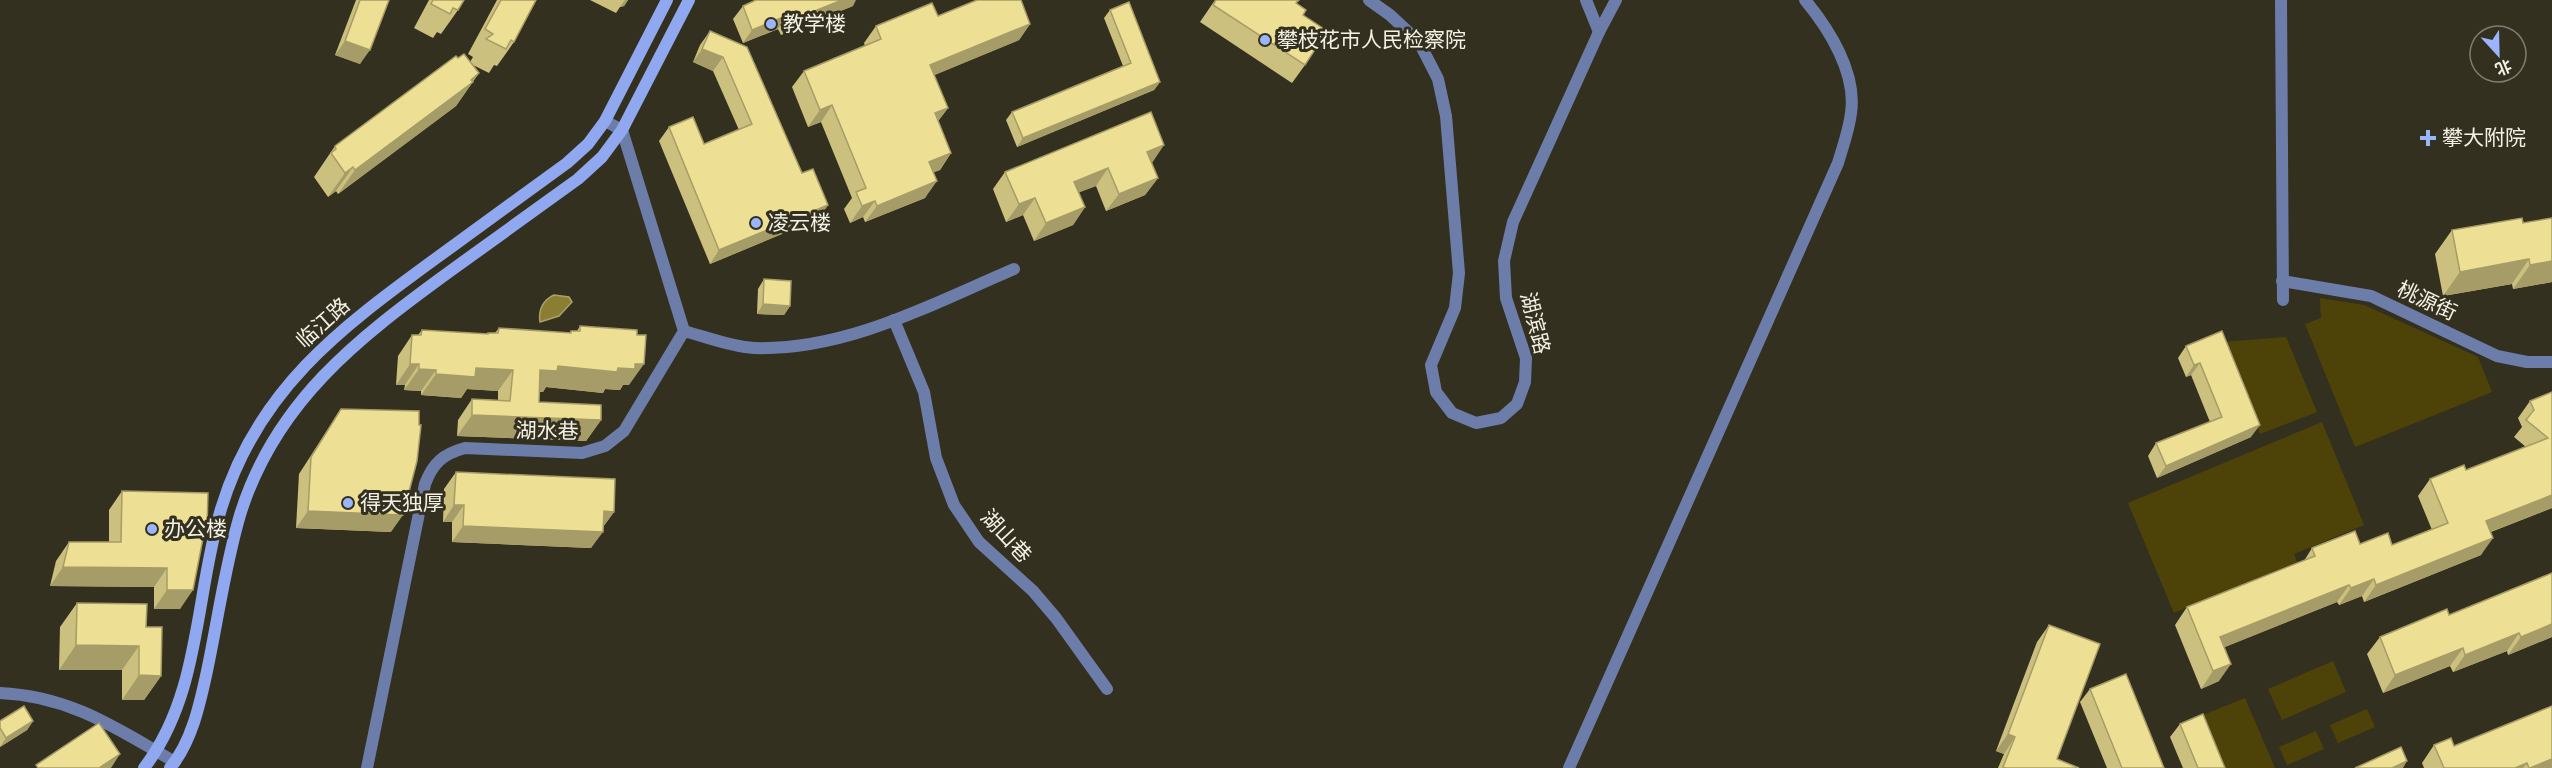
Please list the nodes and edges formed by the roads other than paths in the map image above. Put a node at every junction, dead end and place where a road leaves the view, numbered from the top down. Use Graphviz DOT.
graph roads {
  1 [pos="667,0"];
  2 [pos="689,0"];
  3 [pos="1369,0"];
  4 [pos="1586,0"];
  5 [pos="1616,0"];
  6 [pos="1805,0"];
  7 [pos="2280,0"];
  8 [pos="1599,32"];
  9 [pos="605,121"];
  10 [pos="622,130"];
  11 [pos="1014,269"];
  12 [pos="2282,282"];
  13 [pos="2283,300"];
  14 [pos="894,320"];
  15 [pos="684,331"];
  16 [pos="2552,362"];
  17 [pos="1107,689"];
  18 [pos="0,693"];
  19 [pos="157,752"];
  20 [pos="173,765"];
  21 [pos="144,768"];
  22 [pos="367,768"];
  23 [pos="1569,768"];
  1 -- 9 [label="main road, 临江路"];
  2 -- 10 [label="main road, 临江路"];
  3 -- 8 [label="street, 湖滨路"];
  4 -- 8 [label="street"];
  5 -- 8 [label="street, 湖滨路"];
  6 -- 23 [label="street"];
  7 -- 12 [label="street"];
  9 -- 10 [label="street"];
  9 -- 19 [label="main road, 临江路"];
  10 -- 15 [label="street"];
  10 -- 20 [label="main road, 临江路"];
  11 -- 14 [label="street"];
  12 -- 13 [label="street"];
  12 -- 16 [label="street, 桃源街"];
  14 -- 15 [label="street"];
  14 -- 17 [label="street, 湖山巷"];
  15 -- 22 [label="street, 湖水巷"];
  18 -- 19 [label="street"];
  19 -- 20 [label="street"];
  19 -- 21 [label="main road, 临江路"];
}
